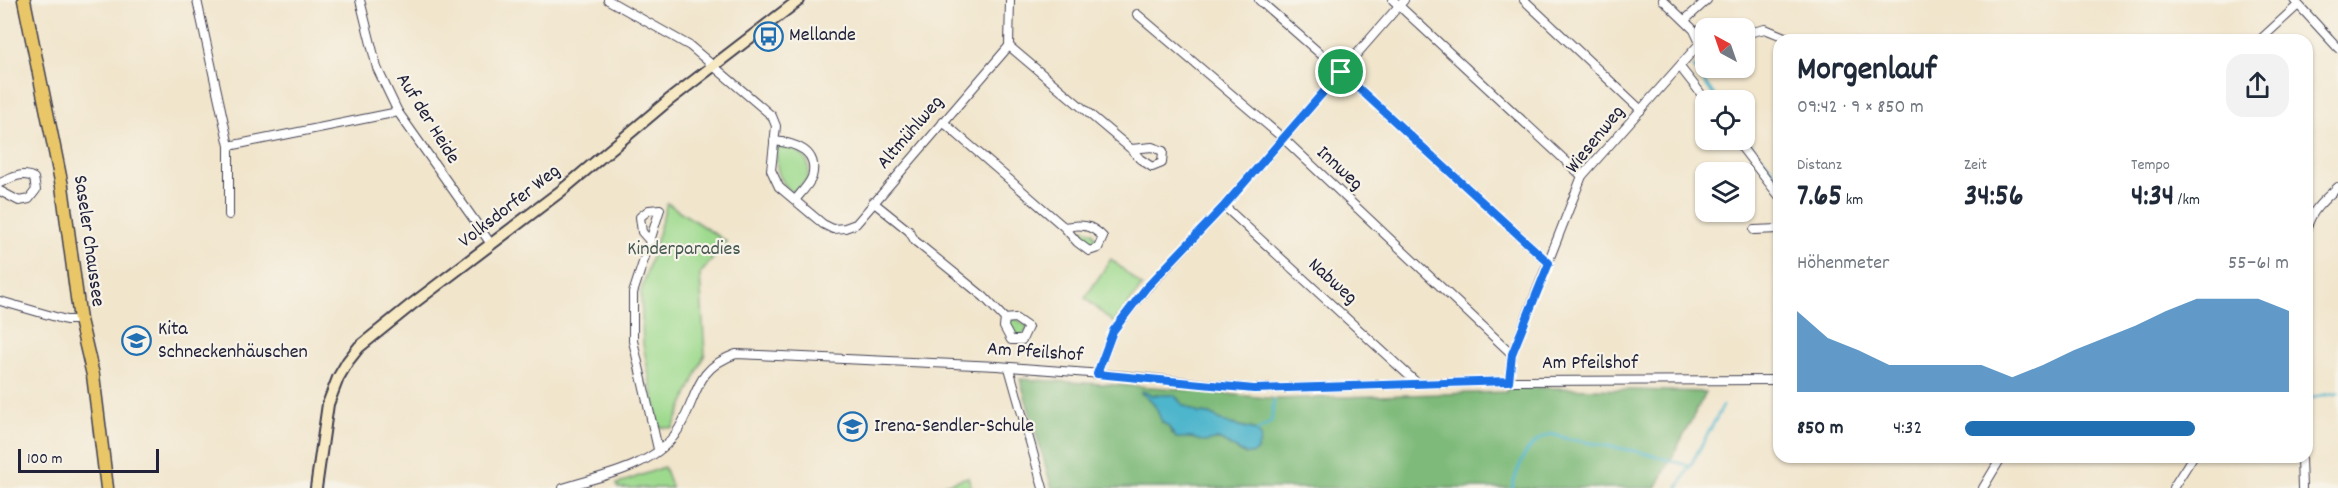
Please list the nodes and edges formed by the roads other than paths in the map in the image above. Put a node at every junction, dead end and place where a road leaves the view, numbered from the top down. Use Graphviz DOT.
graph roads {
  1 [pos="24,0"];
  2 [pos="197,0"];
  3 [pos="360,0"];
  4 [pos="608,0"];
  5 [pos="799,0"];
  6 [pos="1011,0"];
  7 [pos="1259,0"];
  8 [pos="1524,0"];
  9 [pos="1663,0"];
  10 [pos="1707,0"];
  11 [pos="1399,2"];
  12 [pos="2296,2"];
  13 [pos="1137,14"];
  14 [pos="1685,20"];
  15 [pos="1695,31"];
  16 [pos="1755,31"];
  17 [pos="1777,34"];
  18 [pos="2266,34"];
  19 [pos="1009,46"];
  20 [pos="2338,48"];
  21 [pos="1695,51"];
  22 [pos="714,65"];
  23 [pos="1680,67"];
  24 [pos="1341,72"];
  25 [pos="1698,90"];
  26 [pos="1641,110"];
  27 [pos="398,112"];
  28 [pos="943,122"];
  29 [pos="1284,139"];
  30 [pos="774,141"];
  31 [pos="229,146"];
  32 [pos="1131,148"];
  33 [pos="1744,150"];
  34 [pos="1582,176"];
  35 [pos="0,183"];
  36 [pos="2338,187"];
  37 [pos="1773,188"];
  38 [pos="0,191"];
  39 [pos="795,200"];
  40 [pos="873,202"];
  41 [pos="1224,206"];
  42 [pos="230,214"];
  43 [pos="2313,214"];
  44 [pos="1064,227"];
  45 [pos="1773,229"];
  46 [pos="1754,230"];
  47 [pos="650,242"];
  48 [pos="491,244"];
  49 [pos="1549,263"];
  50 [pos="0,301"];
  51 [pos="1005,319"];
  52 [pos="80,320"];
  53 [pos="1512,354"];
  54 [pos="1009,368"];
  55 [pos="1097,374"];
  56 [pos="1773,380"];
  57 [pos="1509,381"];
  58 [pos="1417,383"];
  59 [pos="658,449"];
  60 [pos="1998,463"];
  61 [pos="2189,463"];
  62 [pos="2301,463"];
  63 [pos="107,488"];
  64 [pos="316,488"];
  65 [pos="563,488"];
  66 [pos="1043,488"];
  67 [pos="1983,488"];
  68 [pos="2173,488"];
  69 [pos="2302,488"];
  1 -- 52 [label="main road, Saseler Chaussee"];
  2 -- 31 [label="street"];
  3 -- 27 [label="street, Auf der Heide"];
  4 -- 22 [label="street"];
  5 -- 22 [label="street, Volksdorfer Weg"];
  6 -- 19 [label="street"];
  7 -- 24 [label="street"];
  8 -- 26 [label="street"];
  9 -- 14 [label="street"];
  10 -- 14 [label="street"];
  11 -- 24 [label="street"];
  11 -- 34 [label="street"];
  12 -- 18 [label="street"];
  12 -- 20 [label="street"];
  13 -- 29 [label="street, Innweg"];
  14 -- 15 [label="street"];
  16 -- 17 [label="street"];
  19 -- 28 [label="street, Altmühlweg"];
  19 -- 32 [label="street"];
  21 -- 23 [label="street, Wiesenweg"];
  22 -- 30 [label="street, Altmühlweg"];
  22 -- 48 [label="street, Volksdorfer Weg"];
  23 -- 25 [label="street"];
  23 -- 26 [label="street, Wiesenweg"];
  24 -- 29 [label="street"];
  24 -- 49 [label="street"];
  26 -- 34 [label="street, Wiesenweg"];
  27 -- 31 [label="street"];
  27 -- 48 [label="street, Auf der Heide"];
  28 -- 40 [label="street, Altmühlweg"];
  28 -- 44 [label="street"];
  29 -- 41 [label="street"];
  29 -- 53 [label="street, Innweg"];
  30 -- 39 [label="street, Altmühlweg"];
  30 -- 39 [label="street"];
  31 -- 42 [label="street"];
  33 -- 37 [label="street"];
  34 -- 49 [label="street, Wiesenweg"];
  35 -- 38 [label="street"];
  36 -- 43 [label="street"];
  39 -- 40 [label="street, Altmühlweg"];
  40 -- 51 [label="street"];
  41 -- 55 [label="street"];
  41 -- 58 [label="street, Nabweg"];
  44 -- 44 [label="street"];
  45 -- 46 [label="street"];
  47 -- 59 [label="street"];
  48 -- 64 [label="street, Volksdorfer Weg"];
  49 -- 53 [label="street, Wiesenweg"];
  50 -- 52 [label="street"];
  52 -- 63 [label="main road, Saseler Chaussee"];
  53 -- 57 [label="street, Wiesenweg"];
  54 -- 55 [label="street, Am Pfeilshof"];
  54 -- 59 [label="street, Am Pfeilshof"];
  54 -- 66 [label="street"];
  55 -- 58 [label="street, Am Pfeilshof"];
  56 -- 57 [label="street, Am Pfeilshof"];
  57 -- 58 [label="street, Am Pfeilshof"];
  59 -- 65 [label="street, Am Pfeilshof"];
  60 -- 67 [label="street"];
  61 -- 68 [label="street"];
  62 -- 69 [label="street"];
}
